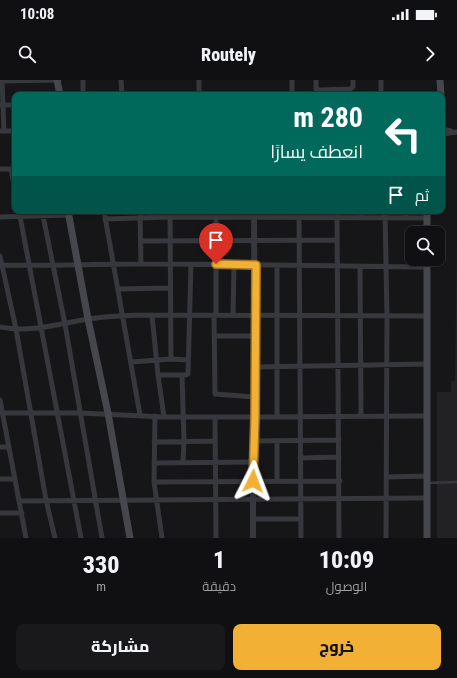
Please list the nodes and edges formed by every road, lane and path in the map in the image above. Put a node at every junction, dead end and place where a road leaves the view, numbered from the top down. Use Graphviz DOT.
graph roads {
  1 [pos="58,80"];
  2 [pos="83,80"];
  3 [pos="121,80"];
  4 [pos="199,80"];
  5 [pos="292,80"];
  6 [pos="316,80"];
  7 [pos="353,80"];
  8 [pos="381,80"];
  9 [pos="440,80"];
  10 [pos="1,81"];
  11 [pos="60,92"];
  12 [pos="83,92"];
  13 [pos="122,92"];
  14 [pos="199,92"];
  15 [pos="292,92"];
  16 [pos="381,92"];
  17 [pos="441,92"];
  18 [pos="2,105"];
  19 [pos="445,129"];
  20 [pos="2,131"];
  21 [pos="457,132"];
  22 [pos="445,134"];
  23 [pos="0,169"];
  24 [pos="12,169"];
  25 [pos="20,214"];
  26 [pos="42,214"];
  27 [pos="68,214"];
  28 [pos="104,214"];
  29 [pos="140,214"];
  30 [pos="170,214"];
  31 [pos="216,214"];
  32 [pos="254,214"];
  33 [pos="336,214"];
  34 [pos="361,214"];
  35 [pos="385,214"];
  36 [pos="406,214"];
  37 [pos="427,215"];
  38 [pos="0,217"];
  39 [pos="20,217"];
  40 [pos="299,217"];
  41 [pos="336,218"];
  42 [pos="361,218"];
  43 [pos="385,218"];
  44 [pos="406,218"];
  45 [pos="105,219"];
  46 [pos="427,226"];
  47 [pos="337,240"];
  48 [pos="140,241"];
  49 [pos="170,241"];
  50 [pos="216,241"];
  51 [pos="255,241"];
  52 [pos="300,241"];
  53 [pos="0,256"];
  54 [pos="78,264"];
  55 [pos="112,264"];
  56 [pos="141,264"];
  57 [pos="170,264"];
  58 [pos="191,264"];
  59 [pos="216,264"];
  60 [pos="234,264"];
  61 [pos="1,265"];
  62 [pos="54,265"];
  63 [pos="256,265"];
  64 [pos="278,265"];
  65 [pos="300,265"];
  66 [pos="337,265"];
  67 [pos="30,266"];
  68 [pos="360,266"];
  69 [pos="386,266"];
  70 [pos="427,267"];
  71 [pos="170,288"];
  72 [pos="118,289"];
  73 [pos="170,314"];
  74 [pos="189,314"];
  75 [pos="152,315"];
  76 [pos="215,315"];
  77 [pos="233,315"];
  78 [pos="337,315"];
  79 [pos="123,316"];
  80 [pos="256,316"];
  81 [pos="277,316"];
  82 [pos="299,316"];
  83 [pos="360,316"];
  84 [pos="427,316"];
  85 [pos="387,317"];
  86 [pos="88,319"];
  87 [pos="65,324"];
  88 [pos="0,327"];
  89 [pos="42,328"];
  90 [pos="16,330"];
  91 [pos="215,336"];
  92 [pos="256,336"];
  93 [pos="170,359"];
  94 [pos="157,360"];
  95 [pos="188,360"];
  96 [pos="131,362"];
  97 [pos="427,364"];
  98 [pos="386,365"];
  99 [pos="300,366"];
  100 [pos="337,366"];
  101 [pos="361,366"];
  102 [pos="256,367"];
  103 [pos="277,367"];
  104 [pos="158,375"];
  105 [pos="182,375"];
  106 [pos="255,397"];
  107 [pos="0,400"];
  108 [pos="57,412"];
  109 [pos="1,413"];
  110 [pos="31,413"];
  111 [pos="80,413"];
  112 [pos="108,413"];
  113 [pos="140,415"];
  114 [pos="154,416"];
  115 [pos="361,416"];
  116 [pos="386,416"];
  117 [pos="427,416"];
  118 [pos="164,417"];
  119 [pos="183,417"];
  120 [pos="215,417"];
  121 [pos="255,417"];
  122 [pos="277,417"];
  123 [pos="300,417"];
  124 [pos="338,417"];
  125 [pos="300,440"];
  126 [pos="339,440"];
  127 [pos="184,441"];
  128 [pos="215,441"];
  129 [pos="255,441"];
  130 [pos="277,441"];
  131 [pos="154,442"];
  132 [pos="0,447"];
  133 [pos="9,447"];
  134 [pos="339,457"];
  135 [pos="300,458"];
  136 [pos="183,462"];
  137 [pos="215,462"];
  138 [pos="254,462"];
  139 [pos="154,463"];
  140 [pos="386,477"];
  141 [pos="0,479"];
  142 [pos="15,479"];
  143 [pos="427,479"];
  144 [pos="216,481"];
  145 [pos="253,481"];
  146 [pos="277,481"];
  147 [pos="301,481"];
  148 [pos="340,481"];
  149 [pos="154,482"];
  150 [pos="457,482"];
  151 [pos="427,498"];
  152 [pos="386,499"];
  153 [pos="46,500"];
  154 [pos="73,500"];
  155 [pos="157,500"];
  156 [pos="216,500"];
  157 [pos="252,500"];
  158 [pos="301,500"];
  159 [pos="340,500"];
  160 [pos="20,501"];
  161 [pos="96,501"];
  162 [pos="123,501"];
  163 [pos="0,513"];
  164 [pos="22,513"];
  165 [pos="253,520"];
  166 [pos="300,520"];
  167 [pos="26,538"];
  168 [pos="55,538"];
  169 [pos="81,538"];
  170 [pos="102,538"];
  171 [pos="130,538"];
  172 [pos="162,538"];
  173 [pos="216,538"];
  174 [pos="253,538"];
  175 [pos="301,538"];
  176 [pos="339,538"];
  177 [pos="386,538"];
  178 [pos="427,538"];
  1 -- 10 [label="street"];
  1 -- 11 [label="main road"];
  2 -- 12 [label="street"];
  3 -- 13 [label="street"];
  4 -- 14 [label="street"];
  5 -- 15 [label="street"];
  6 -- 7 [label="street"];
  8 -- 16 [label="street"];
  9 -- 17 [label="main road"];
  10 -- 18 [label="street"];
  18 -- 20 [label="street"];
  19 -- 21 [label="street"];
  21 -- 22 [label="street"];
  23 -- 24 [label="street"];
  25 -- 39 [label="street"];
  26 -- 39 [label="street"];
  26 -- 62 [label="street"];
  27 -- 54 [label="main road"];
  28 -- 45 [label="street"];
  29 -- 30 [label="street"];
  29 -- 45 [label="street"];
  29 -- 48 [label="street"];
  30 -- 31 [label="street"];
  30 -- 49 [label="street"];
  31 -- 32 [label="street"];
  31 -- 50 [label="street"];
  32 -- 40 [label="street"];
  32 -- 51 [label="street"];
  33 -- 41 [label="street"];
  34 -- 42 [label="street"];
  35 -- 43 [label="street"];
  36 -- 44 [label="street"];
  37 -- 44 [label="street"];
  37 -- 46 [label="main road"];
  38 -- 39 [label="street"];
  39 -- 67 [label="street"];
  40 -- 41 [label="street"];
  40 -- 52 [label="street"];
  41 -- 42 [label="street"];
  41 -- 47 [label="street"];
  42 -- 43 [label="street"];
  43 -- 44 [label="street"];
  43 -- 69 [label="street"];
  45 -- 55 [label="street"];
  47 -- 52 [label="street"];
  47 -- 66 [label="street"];
  48 -- 49 [label="street"];
  48 -- 56 [label="street"];
  49 -- 50 [label="street"];
  49 -- 57 [label="street"];
  50 -- 51 [label="street"];
  50 -- 59 [label="street"];
  51 -- 52 [label="street"];
  51 -- 63 [label="street"];
  52 -- 65 [label="street"];
  53 -- 61 [label="street"];
  54 -- 55 [label="street"];
  54 -- 62 [label="street"];
  54 -- 86 [label="main road"];
  55 -- 56 [label="street"];
  55 -- 72 [label="street"];
  56 -- 57 [label="street"];
  57 -- 58 [label="street"];
  57 -- 71 [label="street"];
  58 -- 59 [label="street"];
  58 -- 74 [label="street"];
  59 -- 60 [label="street"];
  59 -- 76 [label="street"];
  60 -- 63 [label="street"];
  60 -- 77 [label="street"];
  61 -- 67 [label="street"];
  61 -- 90 [label="street"];
  62 -- 67 [label="street"];
  62 -- 87 [label="street"];
  63 -- 64 [label="street"];
  63 -- 80 [label="street"];
  64 -- 65 [label="street"];
  64 -- 81 [label="street"];
  65 -- 66 [label="street"];
  65 -- 82 [label="street"];
  66 -- 68 [label="street"];
  66 -- 78 [label="street"];
  67 -- 89 [label="street"];
  68 -- 69 [label="street"];
  68 -- 83 [label="street"];
  69 -- 70 [label="street"];
  69 -- 85 [label="street"];
  70 -- 84 [label="main road"];
  71 -- 72 [label="street"];
  71 -- 73 [label="street"];
  72 -- 79 [label="street"];
  73 -- 74 [label="street"];
  73 -- 75 [label="street"];
  73 -- 93 [label="street"];
  74 -- 76 [label="street"];
  74 -- 95 [label="street"];
  75 -- 79 [label="street"];
  75 -- 94 [label="street"];
  76 -- 77 [label="street"];
  76 -- 91 [label="street"];
  77 -- 80 [label="street"];
  78 -- 82 [label="street"];
  78 -- 83 [label="street"];
  78 -- 100 [label="street"];
  79 -- 86 [label="street"];
  79 -- 96 [label="street"];
  80 -- 81 [label="street"];
  80 -- 92 [label="street"];
  81 -- 82 [label="street"];
  81 -- 103 [label="street"];
  82 -- 99 [label="street"];
  83 -- 85 [label="street"];
  83 -- 101 [label="street"];
  84 -- 85 [label="street"];
  84 -- 97 [label="main road"];
  85 -- 98 [label="street"];
  86 -- 87 [label="street"];
  86 -- 112 [label="main road"];
  87 -- 89 [label="street"];
  87 -- 111 [label="street"];
  88 -- 90 [label="street"];
  89 -- 90 [label="street"];
  89 -- 108 [label="street"];
  90 -- 110 [label="street"];
  91 -- 92 [label="street"];
  91 -- 106 [label="street"];
  92 -- 102 [label="street"];
  93 -- 94 [label="street"];
  93 -- 95 [label="street"];
  94 -- 96 [label="street"];
  94 -- 104 [label="street"];
  95 -- 105 [label="street"];
  96 -- 113 [label="street"];
  97 -- 98 [label="street"];
  97 -- 117 [label="main road"];
  98 -- 101 [label="street"];
  98 -- 116 [label="street"];
  99 -- 100 [label="street"];
  99 -- 103 [label="street"];
  99 -- 123 [label="street"];
  100 -- 101 [label="street"];
  100 -- 124 [label="street"];
  101 -- 115 [label="street"];
  102 -- 103 [label="street"];
  102 -- 106 [label="street"];
  103 -- 122 [label="street"];
  104 -- 105 [label="street"];
  104 -- 118 [label="street"];
  105 -- 119 [label="street"];
  106 -- 121 [label="street"];
  107 -- 109 [label="street"];
  108 -- 110 [label="street"];
  108 -- 111 [label="street"];
  108 -- 154 [label="street"];
  109 -- 110 [label="street"];
  109 -- 133 [label="street"];
  110 -- 153 [label="street"];
  111 -- 112 [label="street"];
  111 -- 161 [label="street"];
  112 -- 113 [label="street"];
  112 -- 162 [label="main road"];
  113 -- 114 [label="street"];
  114 -- 118 [label="street"];
  114 -- 131 [label="street"];
  115 -- 116 [label="street"];
  115 -- 124 [label="street"];
  116 -- 117 [label="street"];
  116 -- 140 [label="street"];
  117 -- 143 [label="main road"];
  118 -- 119 [label="street"];
  119 -- 120 [label="street"];
  119 -- 127 [label="street"];
  120 -- 121 [label="street"];
  120 -- 128 [label="street"];
  121 -- 122 [label="street"];
  121 -- 129 [label="street"];
  122 -- 123 [label="street"];
  123 -- 124 [label="street"];
  123 -- 125 [label="street"];
  124 -- 126 [label="street"];
  125 -- 126 [label="street"];
  125 -- 130 [label="street"];
  125 -- 135 [label="street"];
  126 -- 134 [label="street"];
  127 -- 128 [label="street"];
  127 -- 131 [label="street"];
  127 -- 136 [label="street"];
  128 -- 137 [label="street"];
  129 -- 130 [label="street"];
  129 -- 138 [label="street"];
  130 -- 146 [label="street"];
  131 -- 139 [label="street"];
  132 -- 133 [label="street"];
  133 -- 142 [label="street"];
  134 -- 135 [label="street"];
  134 -- 148 [label="street"];
  135 -- 147 [label="street"];
  136 -- 137 [label="street"];
  136 -- 139 [label="street"];
  137 -- 138 [label="street"];
  137 -- 144 [label="street"];
  138 -- 145 [label="street"];
  139 -- 149 [label="street"];
  140 -- 143 [label="street"];
  140 -- 152 [label="street"];
  141 -- 142 [label="street"];
  142 -- 160 [label="street"];
  143 -- 150 [label="lane"];
  143 -- 151 [label="main road"];
  144 -- 145 [label="street"];
  144 -- 149 [label="street"];
  144 -- 156 [label="street"];
  145 -- 146 [label="street"];
  145 -- 157 [label="street"];
  146 -- 147 [label="street"];
  147 -- 148 [label="street"];
  147 -- 158 [label="street"];
  148 -- 159 [label="street"];
  149 -- 155 [label="street"];
  151 -- 152 [label="street"];
  151 -- 178 [label="main road"];
  152 -- 159 [label="street"];
  152 -- 177 [label="street"];
  153 -- 154 [label="street"];
  153 -- 160 [label="street"];
  153 -- 168 [label="street"];
  154 -- 161 [label="street"];
  154 -- 169 [label="street"];
  155 -- 156 [label="street"];
  155 -- 162 [label="street"];
  155 -- 172 [label="street"];
  156 -- 157 [label="street"];
  156 -- 173 [label="street"];
  157 -- 158 [label="street"];
  157 -- 165 [label="street"];
  158 -- 159 [label="street"];
  158 -- 166 [label="street"];
  159 -- 176 [label="street"];
  160 -- 164 [label="street"];
  161 -- 162 [label="street"];
  161 -- 170 [label="street"];
  162 -- 171 [label="main road"];
  163 -- 164 [label="street"];
  164 -- 167 [label="street"];
  165 -- 166 [label="street"];
  165 -- 174 [label="street"];
  166 -- 175 [label="street"];
}
